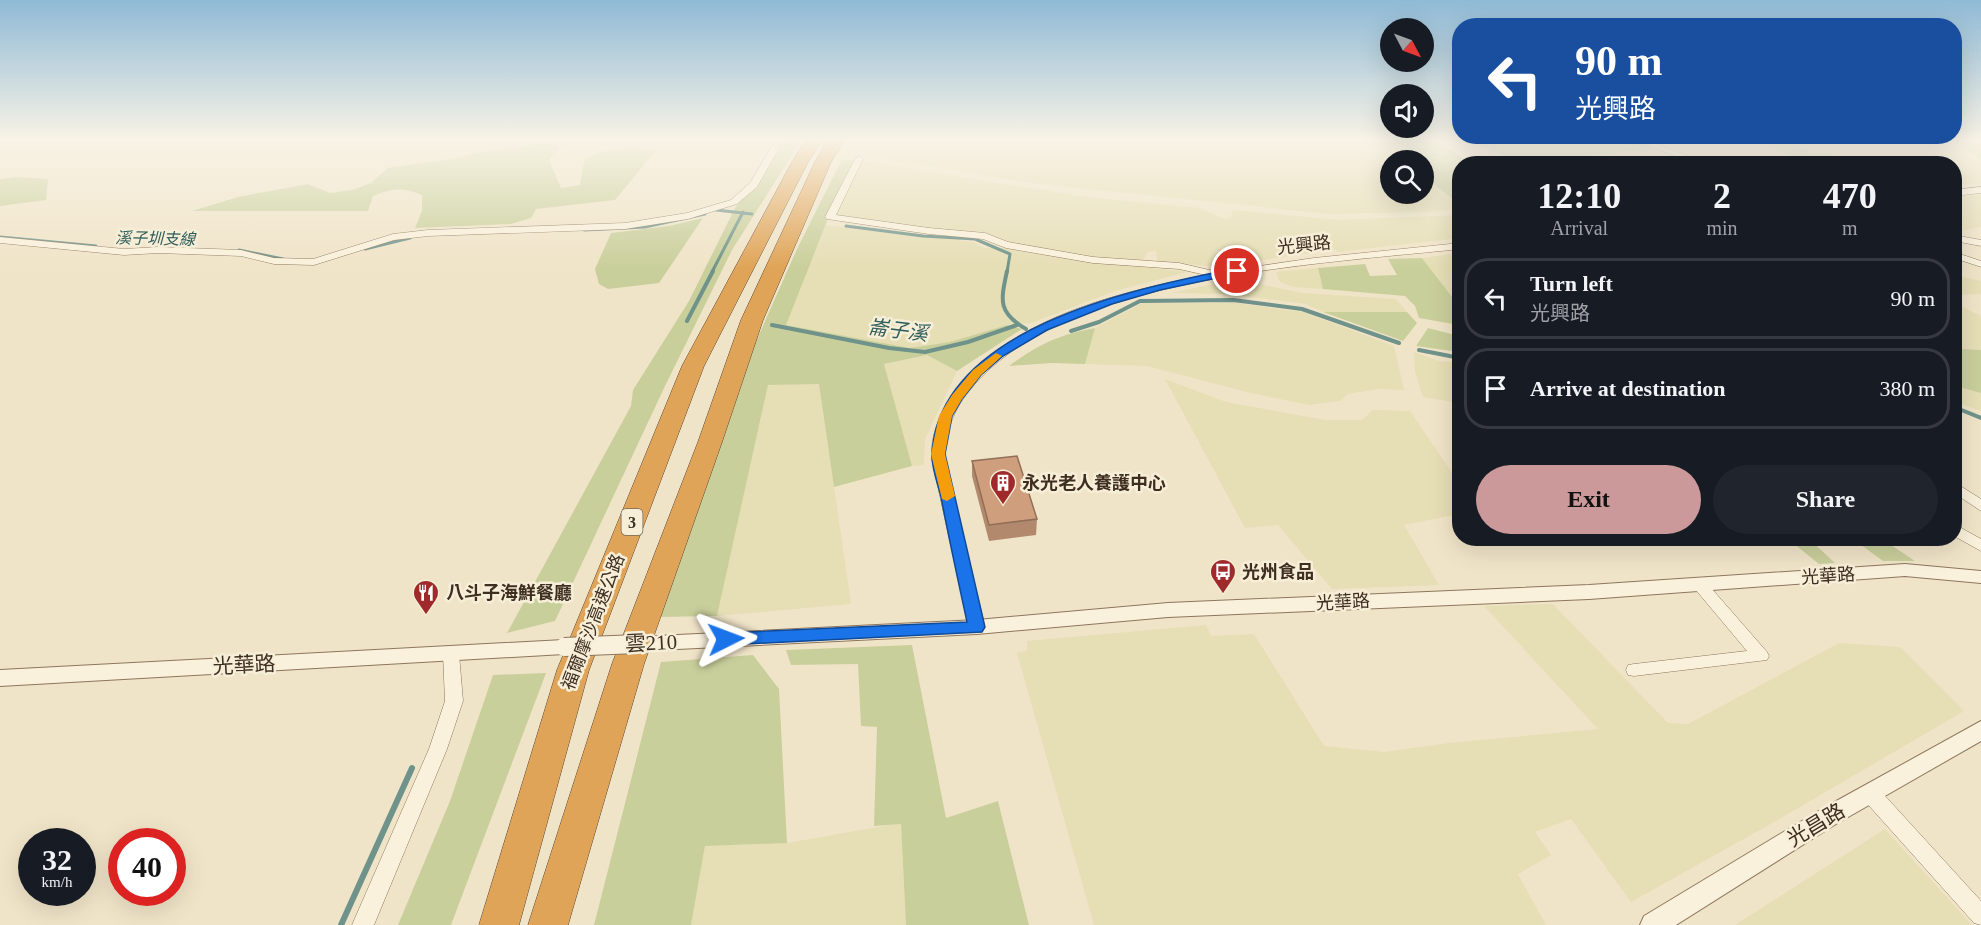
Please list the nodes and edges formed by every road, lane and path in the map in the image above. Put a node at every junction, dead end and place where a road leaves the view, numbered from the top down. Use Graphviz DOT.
graph roads {
  1 [pos="756,182"];
  2 [pos="789,182"];
  3 [pos="814,182"];
  4 [pos="847,182"];
  5 [pos="1981,190"];
  6 [pos="1962,192"];
  7 [pos="1962,239"];
  8 [pos="0,240"];
  9 [pos="1981,243"];
  10 [pos="1452,247"];
  11 [pos="1962,258"];
  12 [pos="1981,264"];
  13 [pos="1221,274"];
  14 [pos="1962,492"];
  15 [pos="1981,506"];
  16 [pos="1962,534"];
  17 [pos="1981,546"];
  18 [pos="1981,577"];
  19 [pos="1700,585"];
  20 [pos="977,627"];
  21 [pos="705,640"];
  22 [pos="488,652"];
  23 [pos="451,654"];
  24 [pos="1634,670"];
  25 [pos="0,678"];
  26 [pos="1981,730"];
  27 [pos="1870,793"];
  28 [pos="1981,916"];
  29 [pos="363,925"];
  30 [pos="499,925"];
  31 [pos="548,925"];
  32 [pos="1653,925"];
  1 -- 8 [label="street"];
  2 -- 30 [label="highway, 福爾摩沙高速公路 / 3"];
  3 -- 31 [label="highway"];
  4 -- 13 [label="street"];
  5 -- 6 [label="street"];
  7 -- 9 [label="street"];
  10 -- 13 [label="street, 光興路"];
  11 -- 12 [label="street"];
  13 -- 20 [label="street, 光興路"];
  14 -- 15 [label="street"];
  16 -- 17 [label="street"];
  18 -- 19 [label="street, 光華路 / 雲210"];
  19 -- 20 [label="street, 光華路 / 雲210"];
  19 -- 24 [label="street"];
  20 -- 21 [label="street, 光華路 / 雲210"];
  21 -- 22 [label="street, 雲210 / 雲210, bridge"];
  22 -- 23 [label="street, 光華路 / 雲210"];
  23 -- 25 [label="street, 光華路 / 雲210"];
  23 -- 29 [label="street"];
  26 -- 27 [label="street, 光昌路"];
  27 -- 28 [label="street"];
  27 -- 32 [label="street, 光昌路"];
}
